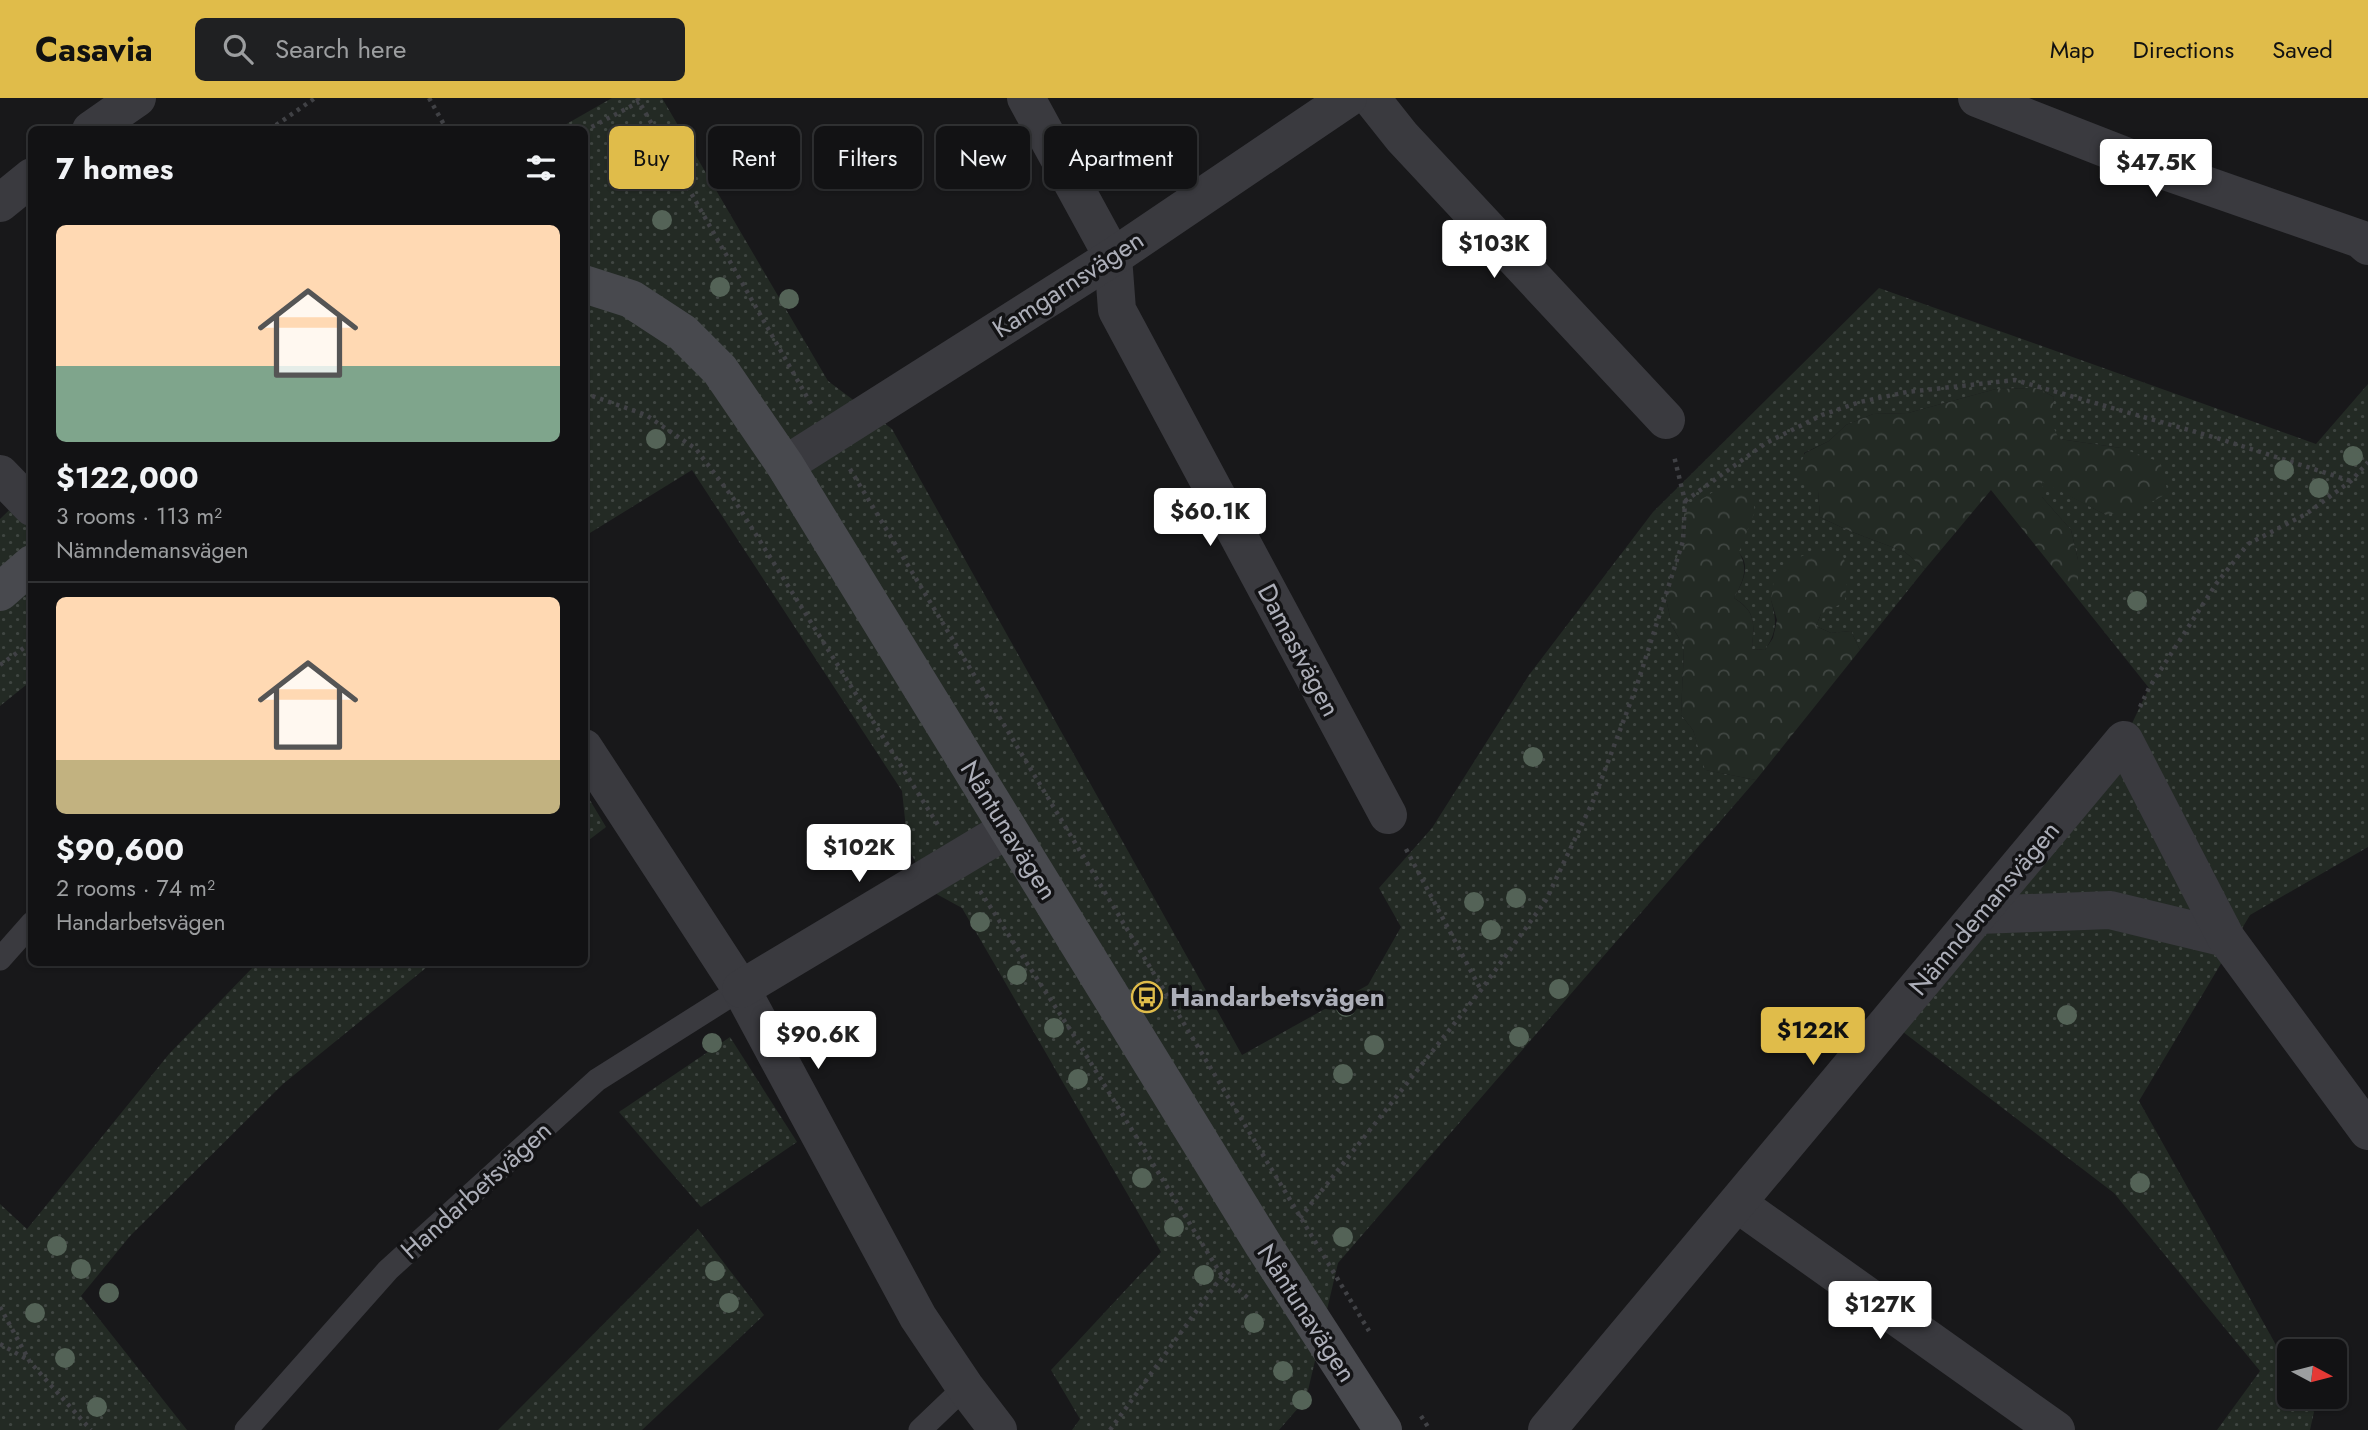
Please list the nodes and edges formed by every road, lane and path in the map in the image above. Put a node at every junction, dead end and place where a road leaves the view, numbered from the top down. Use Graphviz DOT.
graph roads {
  1 [pos="137,98"];
  2 [pos="316,98"];
  3 [pos="429,98"];
  4 [pos="1026,98"];
  5 [pos="1348,98"];
  6 [pos="1371,98"];
  7 [pos="1977,98"];
  8 [pos="638,100"];
  9 [pos="97,126"];
  10 [pos="275,126"];
  11 [pos="445,126"];
  12 [pos="588,129"];
  13 [pos="28,180"];
  14 [pos="0,203"];
  15 [pos="2368,246"];
  16 [pos="1113,257"];
  17 [pos="588,285"];
  18 [pos="588,394"];
  19 [pos="1666,420"];
  20 [pos="830,436"];
  21 [pos="2368,462"];
  22 [pos="785,465"];
  23 [pos="0,474"];
  24 [pos="2351,481"];
  25 [pos="1685,501"];
  26 [pos="28,504"];
  27 [pos="28,568"];
  28 [pos="0,592"];
  29 [pos="28,645"];
  30 [pos="0,664"];
  31 [pos="2124,740"];
  32 [pos="588,754"];
  33 [pos="1388,815"];
  34 [pos="1008,829"];
  35 [pos="959,859"];
  36 [pos="1978,915"];
  37 [pos="28,928"];
  38 [pos="2226,938"];
  39 [pos="0,959"];
  40 [pos="1155,974"];
  41 [pos="1147,979"];
  42 [pos="741,989"];
  43 [pos="1481,990"];
  44 [pos="1080,1031"];
  45 [pos="1073,1034"];
  46 [pos="1215,1074"];
  47 [pos="1207,1079"];
  48 [pos="2368,1131"];
  49 [pos="1146,1135"];
  50 [pos="1138,1141"];
  51 [pos="1738,1204"];
  52 [pos="1300,1217"];
  53 [pos="0,1307"];
  54 [pos="1372,1336"];
  55 [pos="0,1344"];
  56 [pos="30,1362"];
  57 [pos="965,1387"];
  58 [pos="1416,1406"];
  59 [pos="91,1430"];
  60 [pos="246,1430"];
  61 [pos="920,1430"];
  62 [pos="998,1430"];
  63 [pos="1110,1430"];
  64 [pos="1382,1430"];
  65 [pos="1430,1430"];
  66 [pos="1547,1430"];
  67 [pos="2056,1430"];
  1 -- 9 [label="street"];
  2 -- 10 [label="path"];
  3 -- 11 [label="path"];
  4 -- 16 [label="street"];
  5 -- 16 [label="street, Kamgarnsvägen"];
  6 -- 19 [label="street"];
  7 -- 15 [label="street"];
  8 -- 12 [label="path"];
  8 -- 20 [label="path"];
  13 -- 14 [label="street"];
  16 -- 20 [label="street, Kamgarnsvägen"];
  16 -- 33 [label="street, Damastvägen"];
  17 -- 22 [label="street, Nåntunavägen"];
  18 -- 35 [label="path"];
  19 -- 25 [label="path"];
  20 -- 22 [label="street, Kamgarnsvägen"];
  20 -- 40 [label="path"];
  21 -- 24 [label="path"];
  22 -- 34 [label="street, Nåntunavägen"];
  23 -- 26 [label="street"];
  24 -- 25 [label="path"];
  24 -- 31 [label="path"];
  25 -- 43 [label="path"];
  27 -- 28 [label="street"];
  29 -- 30 [label="path"];
  31 -- 36 [label="street, Nämndemansvägen"];
  31 -- 38 [label="street"];
  32 -- 42 [label="street"];
  33 -- 43 [label="path"];
  34 -- 35 [label="street, Handarbetsvägen"];
  34 -- 64 [label="street, Nåntunavägen"];
  35 -- 42 [label="street, Handarbetsvägen"];
  35 -- 45 [label="path"];
  36 -- 38 [label="street"];
  36 -- 51 [label="street, Nämndemansvägen"];
  37 -- 39 [label="lane"];
  38 -- 48 [label="street"];
  40 -- 41 [label="path"];
  40 -- 46 [label="path"];
  42 -- 57 [label="street"];
  42 -- 60 [label="lane, Handarbetsvägen"];
  43 -- 52 [label="path"];
  44 -- 45 [label="path"];
  45 -- 50 [label="path"];
  46 -- 47 [label="path"];
  46 -- 52 [label="path"];
  49 -- 50 [label="path"];
  50 -- 63 [label="path"];
  51 -- 66 [label="street, Nämndemansvägen"];
  51 -- 67 [label="street"];
  52 -- 54 [label="path"];
  53 -- 56 [label="path"];
  55 -- 56 [label="path"];
  56 -- 59 [label="path"];
  57 -- 61 [label="lane"];
  57 -- 62 [label="street"];
  58 -- 65 [label="path"];
}
